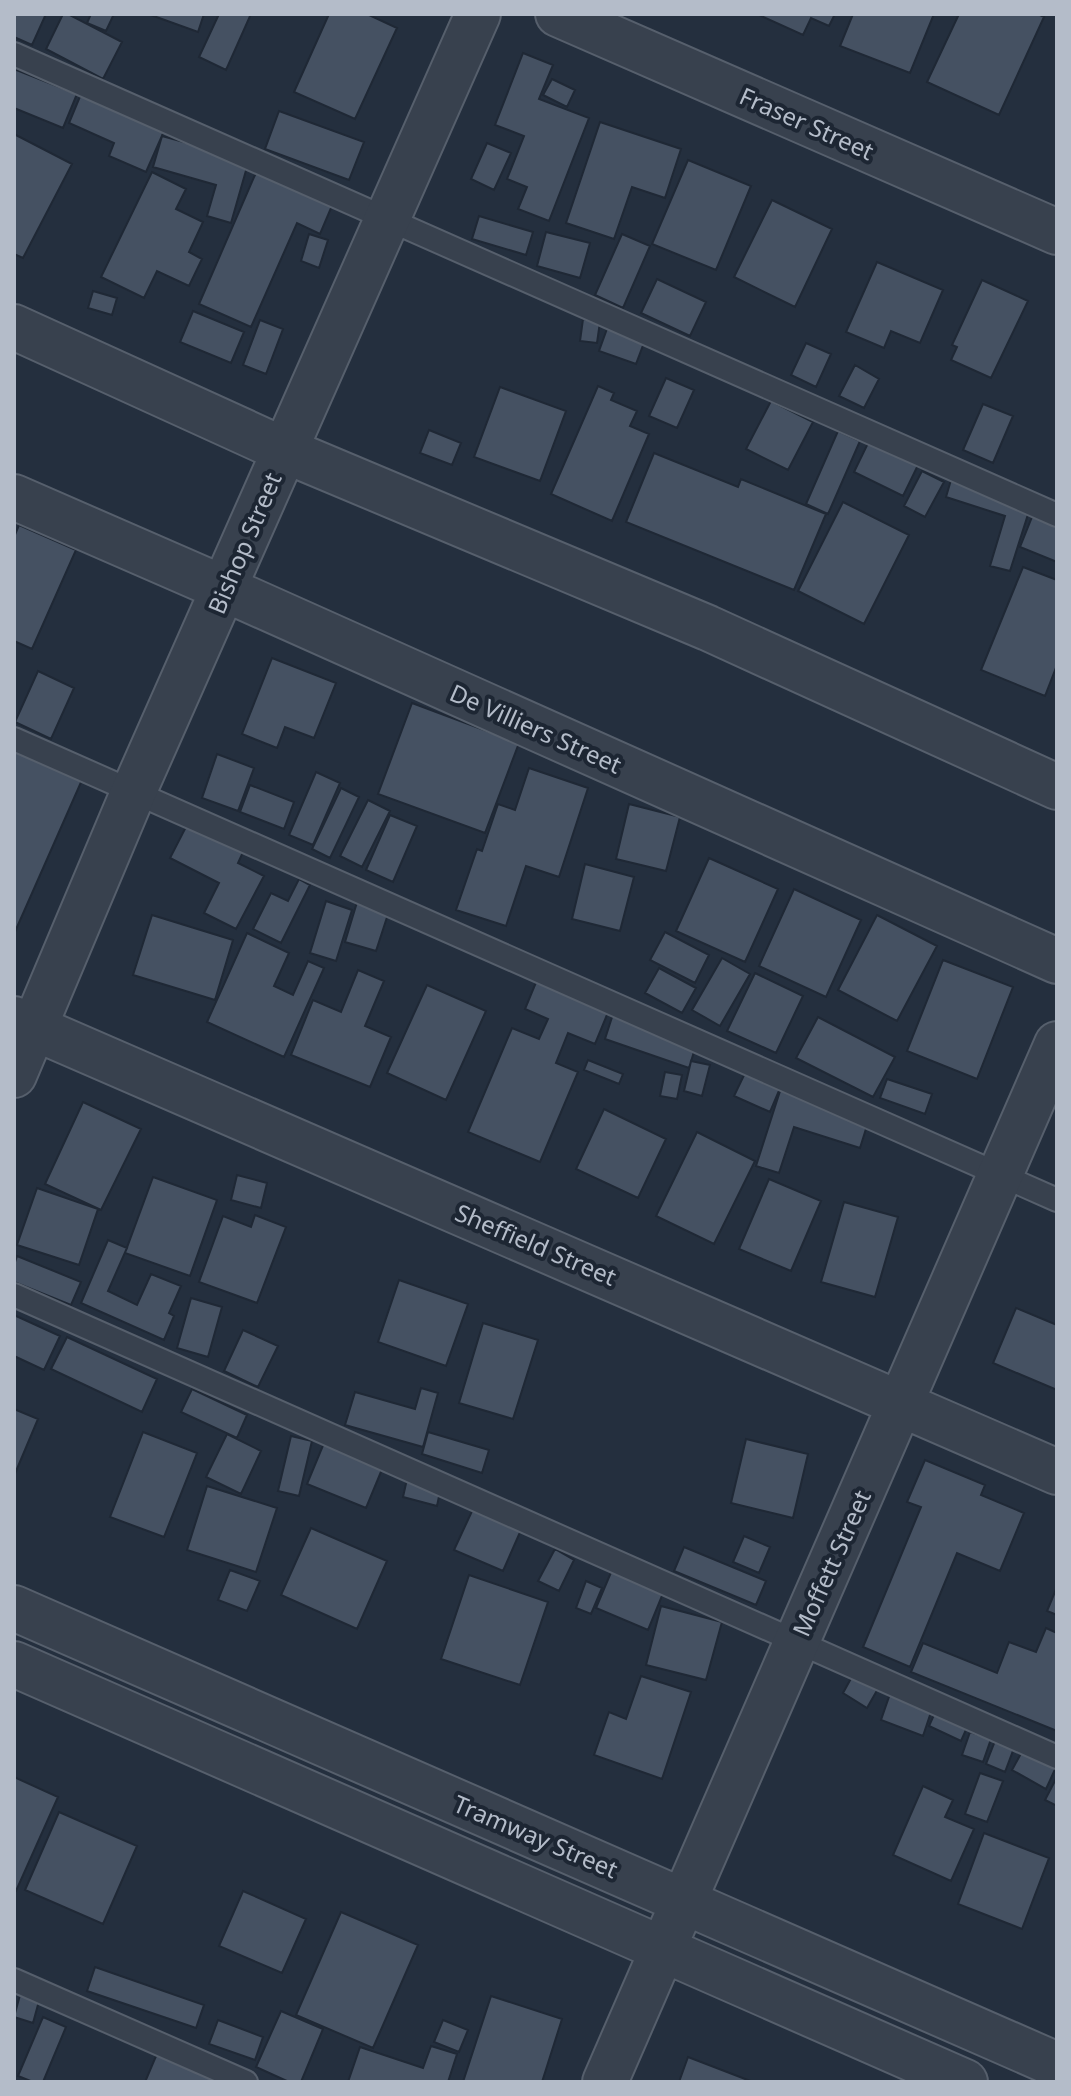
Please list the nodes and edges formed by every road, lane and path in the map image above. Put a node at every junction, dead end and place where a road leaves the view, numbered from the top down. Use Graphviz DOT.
graph roads {
  1 [pos="478,14"];
  2 [pos="558,14"];
  3 [pos="14,54"];
  4 [pos="388,218"];
  5 [pos="1057,232"];
  6 [pos="14,327"];
  7 [pos="284,450"];
  8 [pos="14,497"];
  9 [pos="1057,515"];
  10 [pos="225,589"];
  11 [pos="14,739"];
  12 [pos="1057,787"];
  13 [pos="133,793"];
  14 [pos="1057,961"];
  15 [pos="24,1023"];
  16 [pos="1057,1044"];
  17 [pos="14,1075"];
  18 [pos="1001,1176"];
  19 [pos="1057,1200"];
  20 [pos="14,1295"];
  21 [pos="902,1403"];
  22 [pos="1057,1472"];
  23 [pos="14,1608"];
  24 [pos="795,1643"];
  25 [pos="14,1664"];
  26 [pos="248,1711"];
  27 [pos="1057,1757"];
  28 [pos="227,1758"];
  29 [pos="685,1900"];
  30 [pos="663,1952"];
  31 [pos="14,1980"];
  32 [pos="1057,2065"];
  33 [pos="246,2082"];
  34 [pos="605,2082"];
  35 [pos="965,2082"];
  1 -- 4 [label="street, Bishop Street"];
  2 -- 5 [label="street, Fraser Street"];
  3 -- 4 [label="lane"];
  4 -- 7 [label="street, Bishop Street"];
  4 -- 9 [label="lane"];
  6 -- 7 [label="street"];
  7 -- 10 [label="street, Bishop Street"];
  7 -- 12 [label="street"];
  8 -- 10 [label="street, De Villiers Street"];
  10 -- 13 [label="street, Bishop Street"];
  10 -- 14 [label="street, De Villiers Street"];
  11 -- 13 [label="lane"];
  13 -- 15 [label="street, Bishop Street"];
  13 -- 18 [label="lane"];
  15 -- 17 [label="street, Bishop Street"];
  15 -- 21 [label="street, Sheffield Street"];
  16 -- 18 [label="street, Moffett Street"];
  18 -- 19 [label="lane"];
  18 -- 21 [label="street, Moffett Street"];
  20 -- 24 [label="lane"];
  21 -- 22 [label="street, Sheffield Street"];
  21 -- 24 [label="street, Moffett Street"];
  23 -- 26 [label="street, Tramway Street"];
  24 -- 27 [label="lane"];
  24 -- 29 [label="street, Moffett Street"];
  25 -- 28 [label="street"];
  26 -- 28 [label="street"];
  26 -- 29 [label="street, Tramway Street"];
  28 -- 30 [label="street"];
  29 -- 30 [label="street, Moffett Street"];
  29 -- 32 [label="street, Tramway Street"];
  30 -- 34 [label="street, Moffett Street"];
  30 -- 35 [label="street"];
  31 -- 33 [label="lane"];
}
